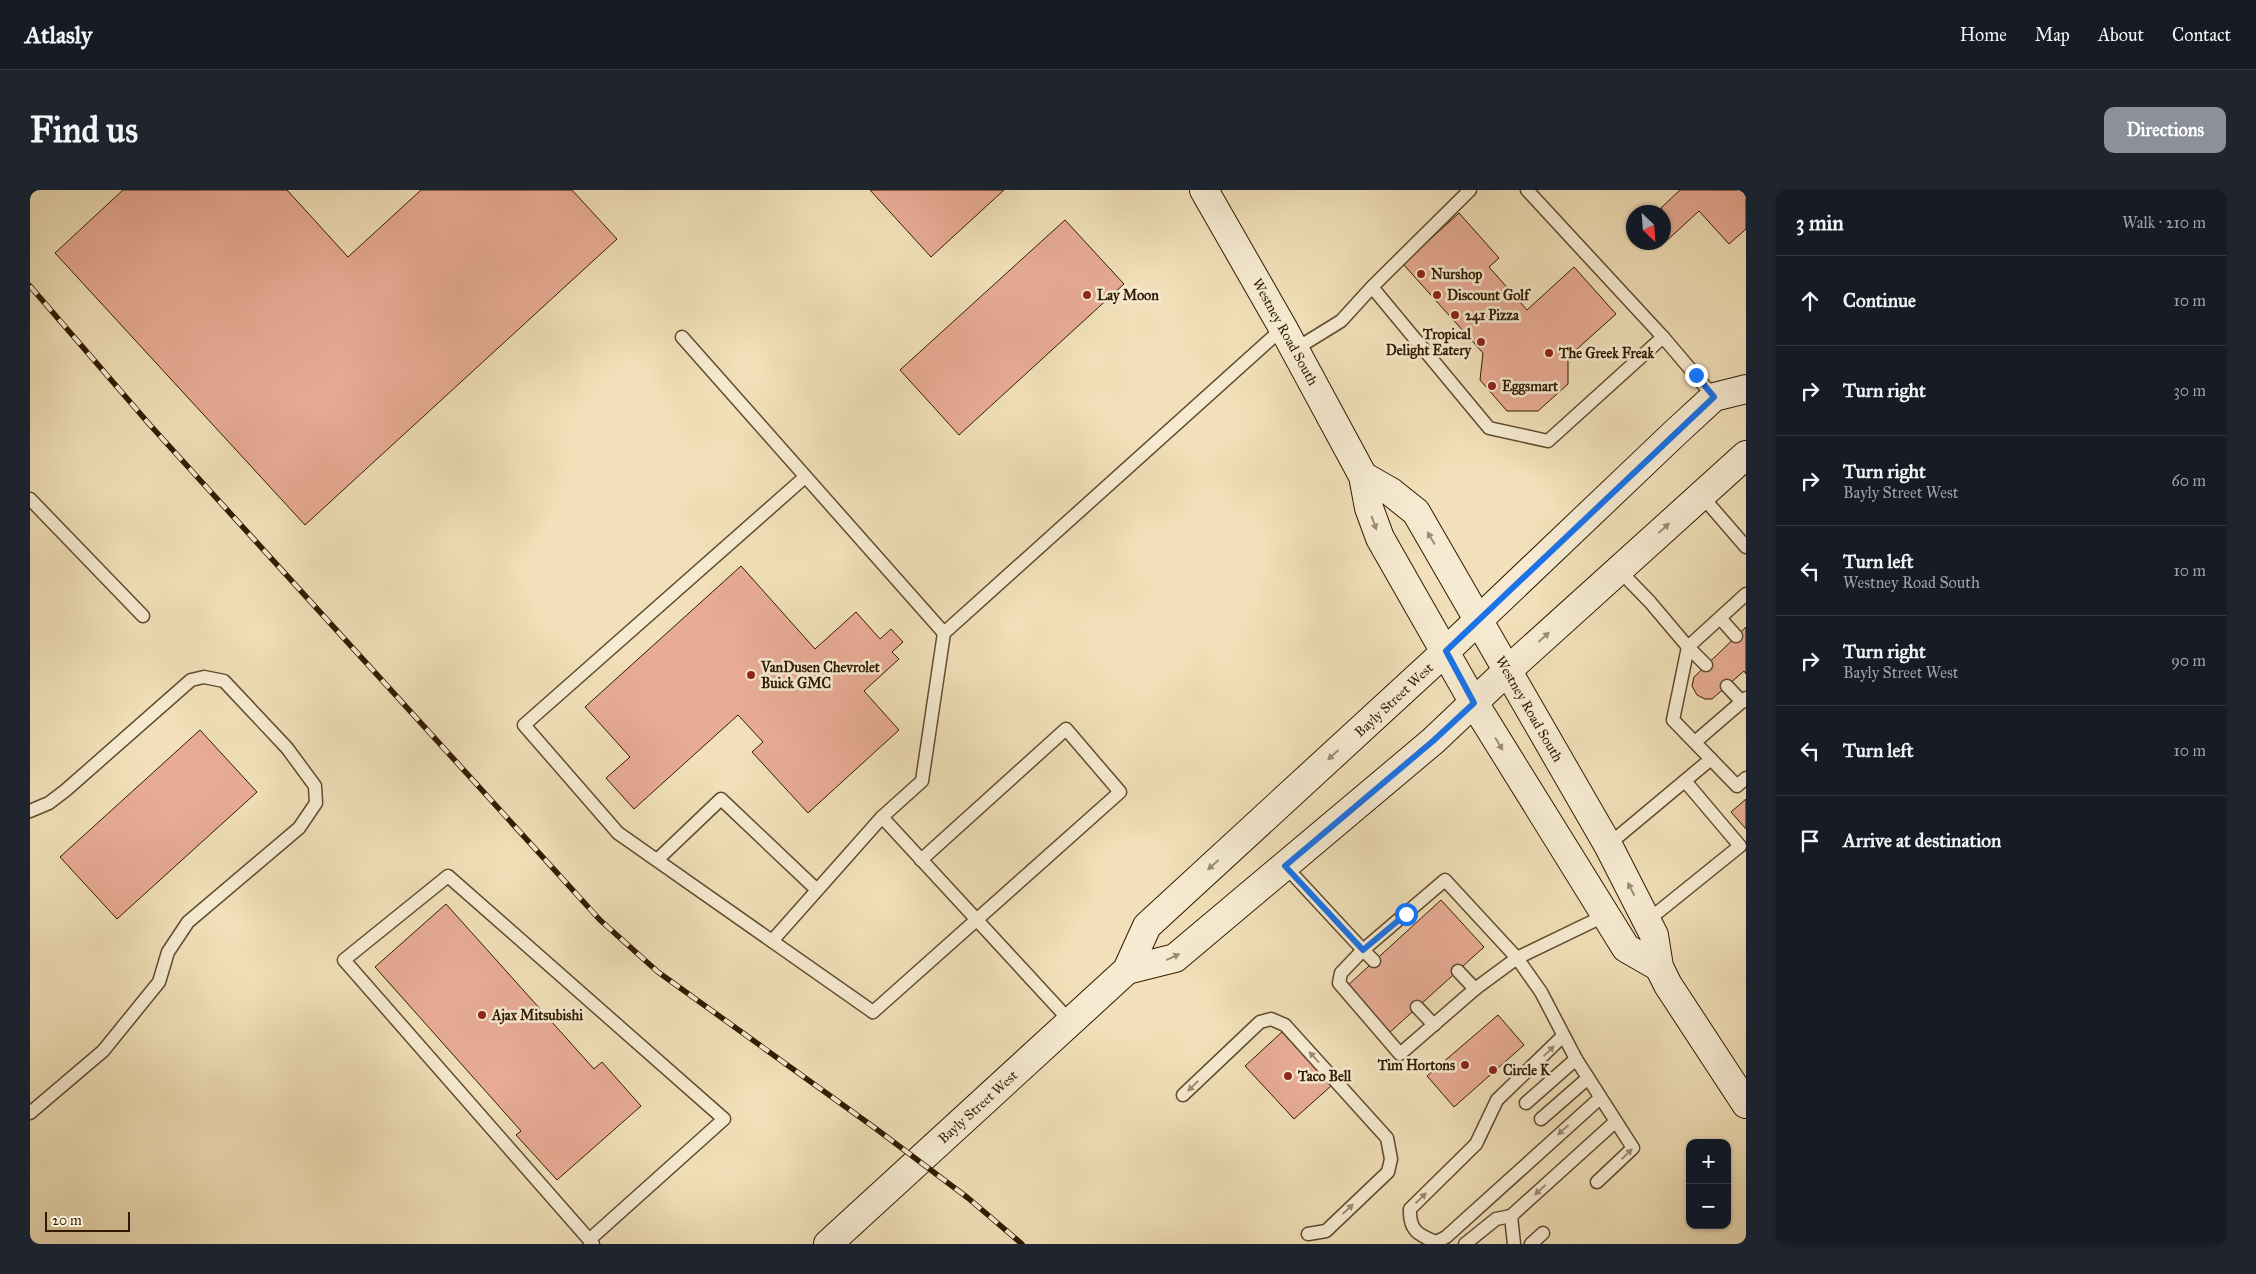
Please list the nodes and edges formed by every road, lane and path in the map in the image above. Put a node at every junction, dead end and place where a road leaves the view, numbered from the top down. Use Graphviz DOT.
graph roads {
  1 [pos="1204,190"];
  2 [pos="1470,190"];
  3 [pos="1527,190"];
  4 [pos="1372,287"];
  5 [pos="682,337"];
  6 [pos="1663,337"];
  7 [pos="1289,339"];
  8 [pos="1746,389"];
  9 [pos="1714,397"];
  10 [pos="1746,455"];
  11 [pos="1363,476"];
  12 [pos="805,477"];
  13 [pos="1701,495"];
  14 [pos="30,498"];
  15 [pos="1746,547"];
  16 [pos="1618,569"];
  17 [pos="1746,594"];
  18 [pos="143,616"];
  19 [pos="1720,618"];
  20 [pos="1479,620"];
  21 [pos="944,633"];
  22 [pos="1736,636"];
  23 [pos="1688,648"];
  24 [pos="1446,651"];
  25 [pos="1706,665"];
  26 [pos="1508,670"];
  27 [pos="1727,686"];
  28 [pos="1744,700"];
  29 [pos="1474,703"];
  30 [pos="1695,742"];
  31 [pos="1711,759"];
  32 [pos="1746,778"];
  33 [pos="1685,781"];
  34 [pos="30,811"];
  35 [pos="882,818"];
  36 [pos="1743,843"];
  37 [pos="1608,845"];
  38 [pos="657,860"];
  39 [pos="921,860"];
  40 [pos="1285,866"];
  41 [pos="817,890"];
  42 [pos="1406,914"];
  43 [pos="1606,915"];
  44 [pos="975,919"];
  45 [pos="1647,921"];
  46 [pos="1415,924"];
  47 [pos="772,941"];
  48 [pos="1363,950"];
  49 [pos="1518,958"];
  50 [pos="1374,961"];
  51 [pos="1658,967"];
  52 [pos="1127,970"];
  53 [pos="1458,971"];
  54 [pos="1475,989"];
  55 [pos="1417,1008"];
  56 [pos="1070,1022"];
  57 [pos="1434,1025"];
  58 [pos="1563,1036"];
  59 [pos="1576,1059"];
  60 [pos="1588,1078"];
  61 [pos="1183,1095"];
  62 [pos="1600,1098"];
  63 [pos="1526,1104"];
  64 [pos="1746,1104"];
  65 [pos="30,1113"];
  66 [pos="1540,1119"];
  67 [pos="1615,1122"];
  68 [pos="1597,1182"];
  69 [pos="1511,1216"];
  70 [pos="1543,1233"];
  71 [pos="1308,1234"];
  72 [pos="591,1242"];
  73 [pos="828,1244"];
  74 [pos="1465,1244"];
  75 [pos="1514,1244"];
  76 [pos="1530,1244"];
  1 -- 7 [label="main road, Westney Road South"];
  2 -- 4 [label="lane"];
  3 -- 6 [label="lane"];
  4 -- 6 [label="lane"];
  4 -- 7 [label="lane"];
  5 -- 12 [label="lane"];
  6 -- 9 [label="lane"];
  7 -- 11 [label="main road, Westney Road South"];
  7 -- 21 [label="lane"];
  8 -- 9 [label="main road, Bayly Street West"];
  9 -- 20 [label="main road, Bayly Street West"];
  10 -- 13 [label="main road, Bayly Street West"];
  20 -- 11 [label="main road, Westney Road South, one-way"];
  11 -- 24 [label="main road, Westney Road South, one-way"];
  12 -- 21 [label="lane"];
  12 -- 38 [label="lane"];
  13 -- 15 [label="lane"];
  16 -- 13 [label="main road, Bayly Street West, one-way"];
  14 -- 18 [label="lane"];
  16 -- 23 [label="lane"];
  26 -- 16 [label="main road, Bayly Street West, one-way"];
  17 -- 19 [label="lane"];
  19 -- 22 [label="lane"];
  19 -- 23 [label="lane"];
  20 -- 24 [label="main road, Bayly Street West"];
  20 -- 26 [label="main road, Westney Road South"];
  21 -- 35 [label="lane"];
  23 -- 25 [label="lane"];
  23 -- 30 [label="lane"];
  24 -- 29 [label="main road, Westney Road South"];
  24 -- 52 [label="main road, Bayly Street West, one-way"];
  26 -- 29 [label="main road, Bayly Street West"];
  26 -- 37 [label="main road, Westney Road South"];
  27 -- 28 [label="lane"];
  28 -- 30 [label="lane"];
  29 -- 40 [label="main road, Bayly Street West"];
  29 -- 43 [label="main road, Westney Road South, one-way"];
  30 -- 31 [label="lane"];
  31 -- 32 [label="lane"];
  31 -- 33 [label="lane"];
  33 -- 36 [label="lane"];
  33 -- 37 [label="lane"];
  34 -- 65 [label="lane"];
  35 -- 39 [label="lane"];
  35 -- 41 [label="lane"];
  36 -- 45 [label="lane"];
  45 -- 37 [label="main road, Westney Road South, one-way"];
  38 -- 41 [label="lane"];
  38 -- 47 [label="lane"];
  39 -- 44 [label="lane"];
  39 -- 44 [label="lane"];
  40 -- 48 [label="lane"];
  52 -- 40 [label="main road, Bayly Street West, one-way"];
  41 -- 47 [label="lane"];
  42 -- 46 [label="lane"];
  42 -- 48 [label="lane"];
  42 -- 49 [label="lane"];
  43 -- 49 [label="lane"];
  43 -- 51 [label="main road, Westney Road South"];
  44 -- 47 [label="lane"];
  44 -- 56 [label="lane"];
  45 -- 51 [label="main road, Westney Road South"];
  48 -- 50 [label="lane"];
  48 -- 57 [label="lane"];
  49 -- 54 [label="lane"];
  49 -- 58 [label="lane"];
  51 -- 64 [label="main road, Westney Road South"];
  52 -- 56 [label="main road, Bayly Street West"];
  53 -- 54 [label="lane"];
  54 -- 57 [label="lane"];
  55 -- 57 [label="lane"];
  56 -- 73 [label="main road, Bayly Street West"];
  58 -- 59 [label="lane"];
  62 -- 58 [label="lane, one-way"];
  59 -- 60 [label="lane"];
  59 -- 63 [label="lane"];
  60 -- 62 [label="lane"];
  60 -- 66 [label="lane"];
  71 -- 61 [label="lane, one-way"];
  62 -- 67 [label="lane"];
  68 -- 67 [label="lane, one-way"];
  67 -- 69 [label="lane, one-way"];
  69 -- 74 [label="lane"];
  69 -- 75 [label="lane"];
  70 -- 76 [label="lane"];
  72 -- 72 [label="lane"];
}
